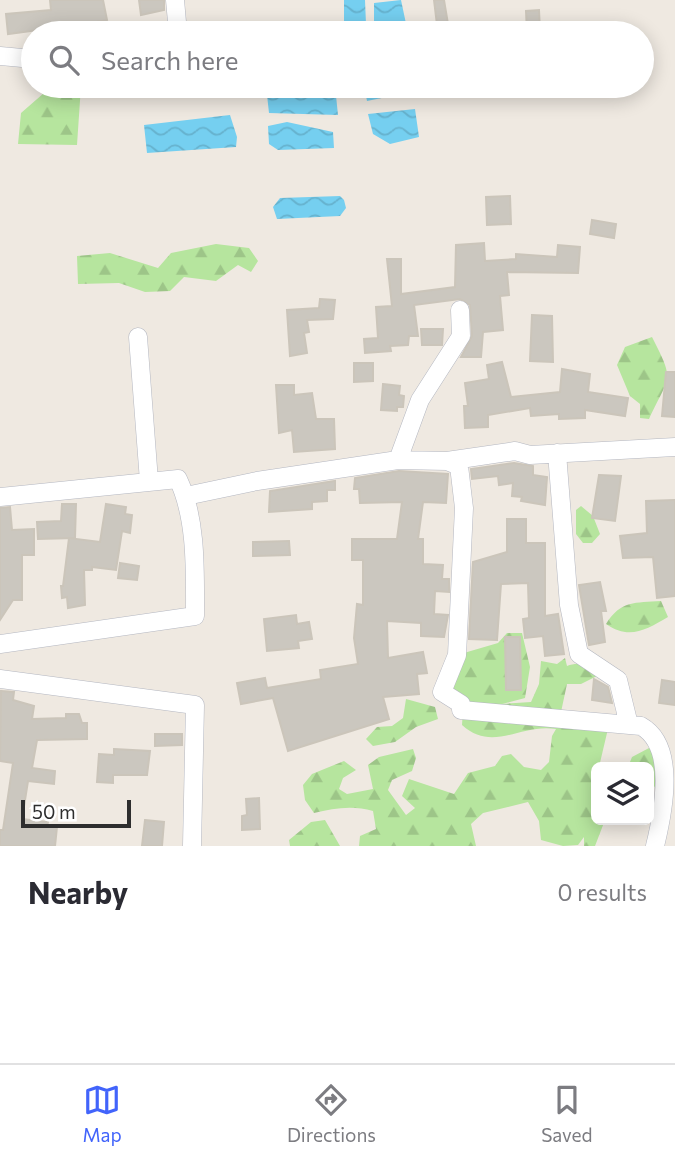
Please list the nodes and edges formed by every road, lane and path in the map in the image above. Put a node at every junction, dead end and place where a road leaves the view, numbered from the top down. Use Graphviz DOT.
graph roads {
  1 [pos="175,0"];
  2 [pos="177,21"];
  3 [pos="0,56"];
  4 [pos="21,58"];
  5 [pos="460,310"];
  6 [pos="138,337"];
  7 [pos="675,447"];
  8 [pos="557,453"];
  9 [pos="398,460"];
  10 [pos="447,461"];
  11 [pos="149,481"];
  12 [pos="186,496"];
  13 [pos="0,497"];
  14 [pos="0,644"];
  15 [pos="0,678"];
  16 [pos="629,725"];
  17 [pos="192,846"];
  18 [pos="655,846"];
  1 -- 2 [label="street"];
  3 -- 4 [label="street"];
  5 -- 9 [label="street"];
  6 -- 11 [label="street"];
  7 -- 8 [label="street"];
  8 -- 10 [label="street"];
  8 -- 16 [label="street"];
  9 -- 10 [label="street"];
  9 -- 12 [label="street"];
  10 -- 16 [label="street"];
  11 -- 12 [label="street"];
  11 -- 13 [label="street"];
  12 -- 14 [label="street"];
  15 -- 17 [label="street"];
  16 -- 18 [label="street"];
}
